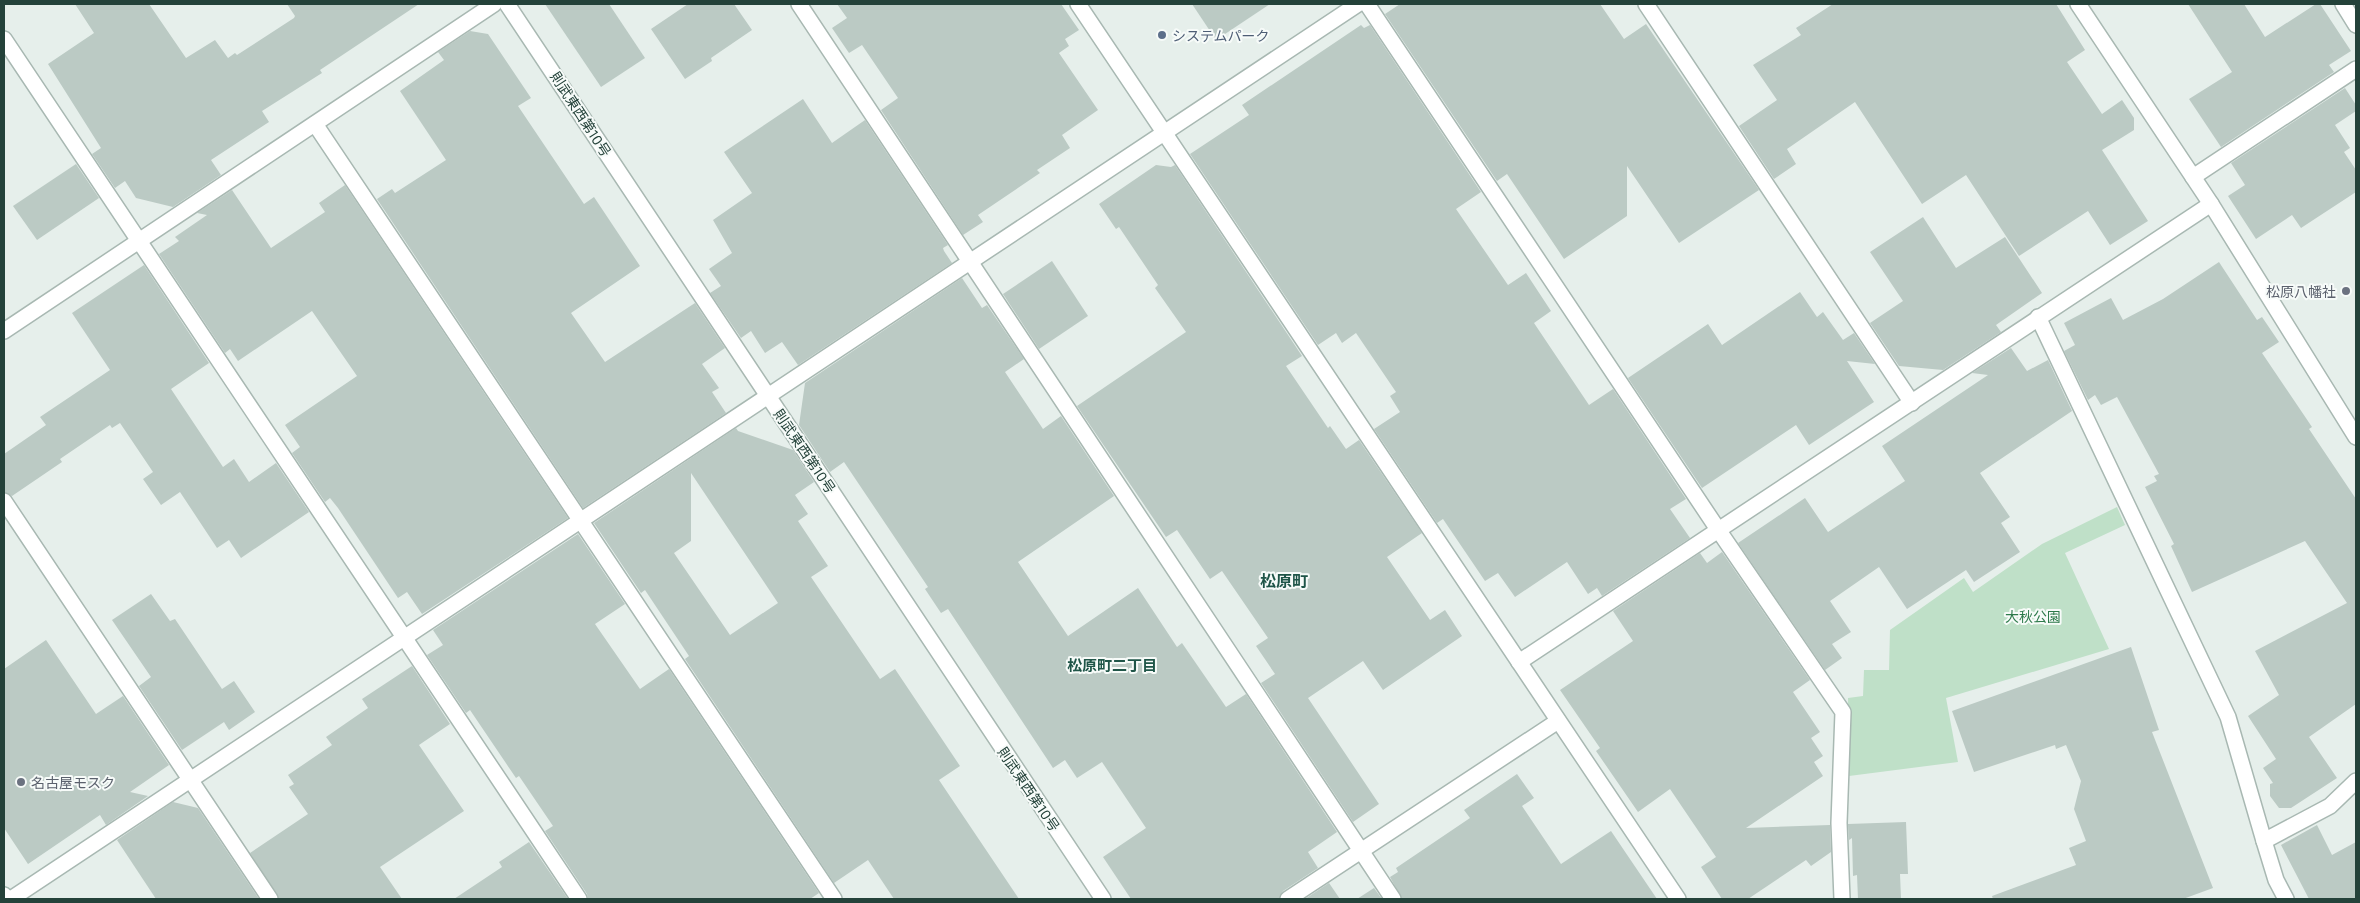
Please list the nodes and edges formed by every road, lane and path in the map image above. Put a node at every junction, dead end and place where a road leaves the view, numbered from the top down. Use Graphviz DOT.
graph roads {
  1 [pos="494,4"];
  2 [pos="507,4"];
  3 [pos="799,4"];
  4 [pos="1078,4"];
  5 [pos="1358,4"];
  6 [pos="1367,4"];
  7 [pos="1646,4"];
  8 [pos="2078,4"];
  9 [pos="2342,4"];
  10 [pos="2356,25"];
  11 [pos="4,39"];
  12 [pos="2356,69"];
  13 [pos="315,124"];
  14 [pos="1164,133"];
  15 [pos="2193,177"];
  16 [pos="2211,204"];
  17 [pos="139,241"];
  18 [pos="970,262"];
  19 [pos="2038,317"];
  20 [pos="4,331"];
  21 [pos="769,396"];
  22 [pos="1912,403"];
  23 [pos="2356,437"];
  24 [pos="4,501"];
  25 [pos="580,521"];
  26 [pos="1719,531"];
  27 [pos="404,638"];
  28 [pos="1519,662"];
  29 [pos="1558,721"];
  30 [pos="190,780"];
  31 [pos="2356,781"];
  32 [pos="2264,841"];
  33 [pos="1362,851"];
  34 [pos="4,895"];
  35 [pos="7,899"];
  36 [pos="11,899"];
  37 [pos="270,899"];
  38 [pos="579,899"];
  39 [pos="834,899"];
  40 [pos="1103,899"];
  41 [pos="1288,899"];
  42 [pos="1393,899"];
  43 [pos="1678,899"];
  44 [pos="1842,899"];
  45 [pos="2286,899"];
  1 -- 13 [label="street"];
  2 -- 21 [label="street, 則武東西第10号"];
  3 -- 18 [label="street"];
  4 -- 14 [label="street"];
  5 -- 14 [label="street"];
  6 -- 26 [label="street"];
  7 -- 22 [label="street"];
  8 -- 15 [label="street"];
  9 -- 10 [label="street"];
  11 -- 17 [label="street"];
  12 -- 15 [label="street"];
  13 -- 17 [label="street"];
  13 -- 25 [label="street"];
  14 -- 18 [label="street"];
  14 -- 28 [label="street"];
  15 -- 16 [label="street"];
  16 -- 19 [label="street"];
  16 -- 23 [label="street"];
  17 -- 20 [label="street"];
  17 -- 27 [label="street"];
  18 -- 21 [label="street"];
  18 -- 33 [label="street"];
  19 -- 22 [label="street"];
  19 -- 32 [label="street"];
  21 -- 25 [label="street"];
  21 -- 40 [label="street, 則武東西第10号"];
  22 -- 26 [label="street"];
  24 -- 30 [label="street"];
  25 -- 27 [label="street"];
  25 -- 39 [label="street"];
  26 -- 28 [label="street"];
  26 -- 44 [label="street"];
  27 -- 30 [label="street"];
  27 -- 38 [label="street"];
  28 -- 29 [label="street"];
  29 -- 33 [label="street"];
  29 -- 43 [label="street"];
  30 -- 36 [label="street"];
  30 -- 37 [label="street"];
  31 -- 32 [label="street"];
  32 -- 45 [label="street"];
  33 -- 41 [label="street"];
  33 -- 42 [label="street"];
  34 -- 35 [label="street"];
}
